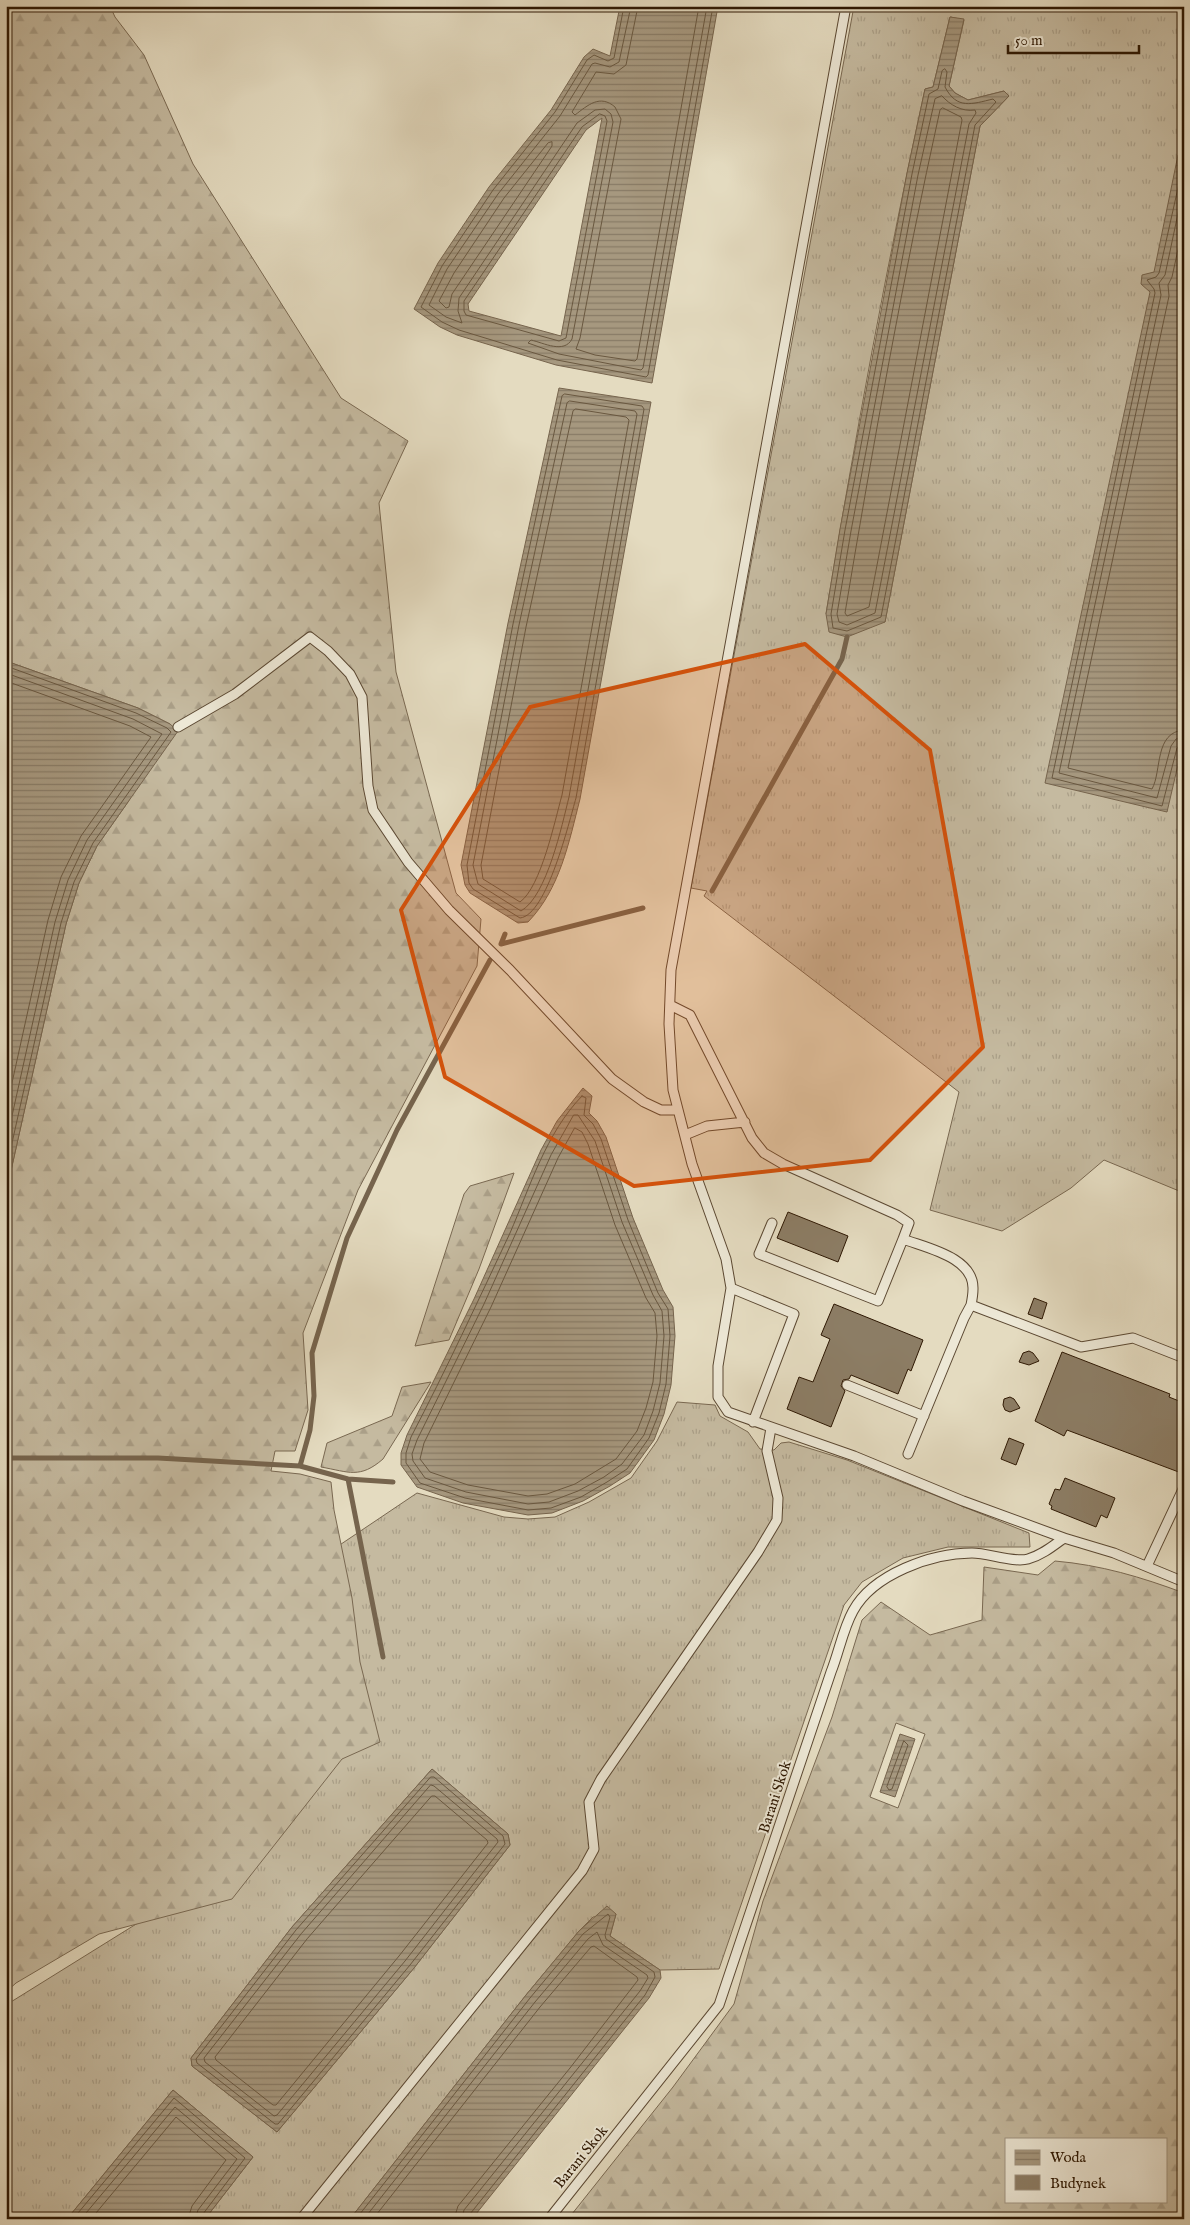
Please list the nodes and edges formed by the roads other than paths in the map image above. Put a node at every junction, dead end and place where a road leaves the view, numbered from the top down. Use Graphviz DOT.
graph roads {
  1 [pos="846,6"];
  2 [pos="178,727"];
  3 [pos="670,1005"];
  4 [pos="678,1110"];
  5 [pos="745,1122"];
  6 [pos="685,1135"];
  7 [pos="772,1223"];
  8 [pos="904,1239"];
  9 [pos="731,1288"];
  10 [pos="971,1305"];
  11 [pos="1184,1358"];
  12 [pos="847,1385"];
  13 [pos="924,1416"];
  14 [pos="753,1422"];
  15 [pos="772,1428"];
  16 [pos="908,1454"];
  17 [pos="1184,1487"];
  18 [pos="1064,1538"];
  19 [pos="1147,1566"];
  20 [pos="1184,1582"];
  21 [pos="301,2219"];
  22 [pos="549,2219"];
  1 -- 3 [label="lane"];
  2 -- 4 [label="lane"];
  3 -- 4 [label="lane"];
  3 -- 5 [label="lane"];
  4 -- 6 [label="lane"];
  5 -- 6 [label="lane"];
  5 -- 8 [label="lane"];
  6 -- 9 [label="lane"];
  7 -- 8 [label="lane"];
  8 -- 10 [label="lane"];
  9 -- 14 [label="lane"];
  9 -- 14 [label="lane"];
  10 -- 11 [label="lane"];
  10 -- 13 [label="lane"];
  12 -- 13 [label="lane"];
  13 -- 16 [label="lane"];
  14 -- 15 [label="lane"];
  15 -- 18 [label="lane"];
  15 -- 21 [label="lane"];
  17 -- 19 [label="lane"];
  18 -- 19 [label="lane"];
  18 -- 22 [label="lane, Barani Skok"];
  19 -- 20 [label="lane"];
}
